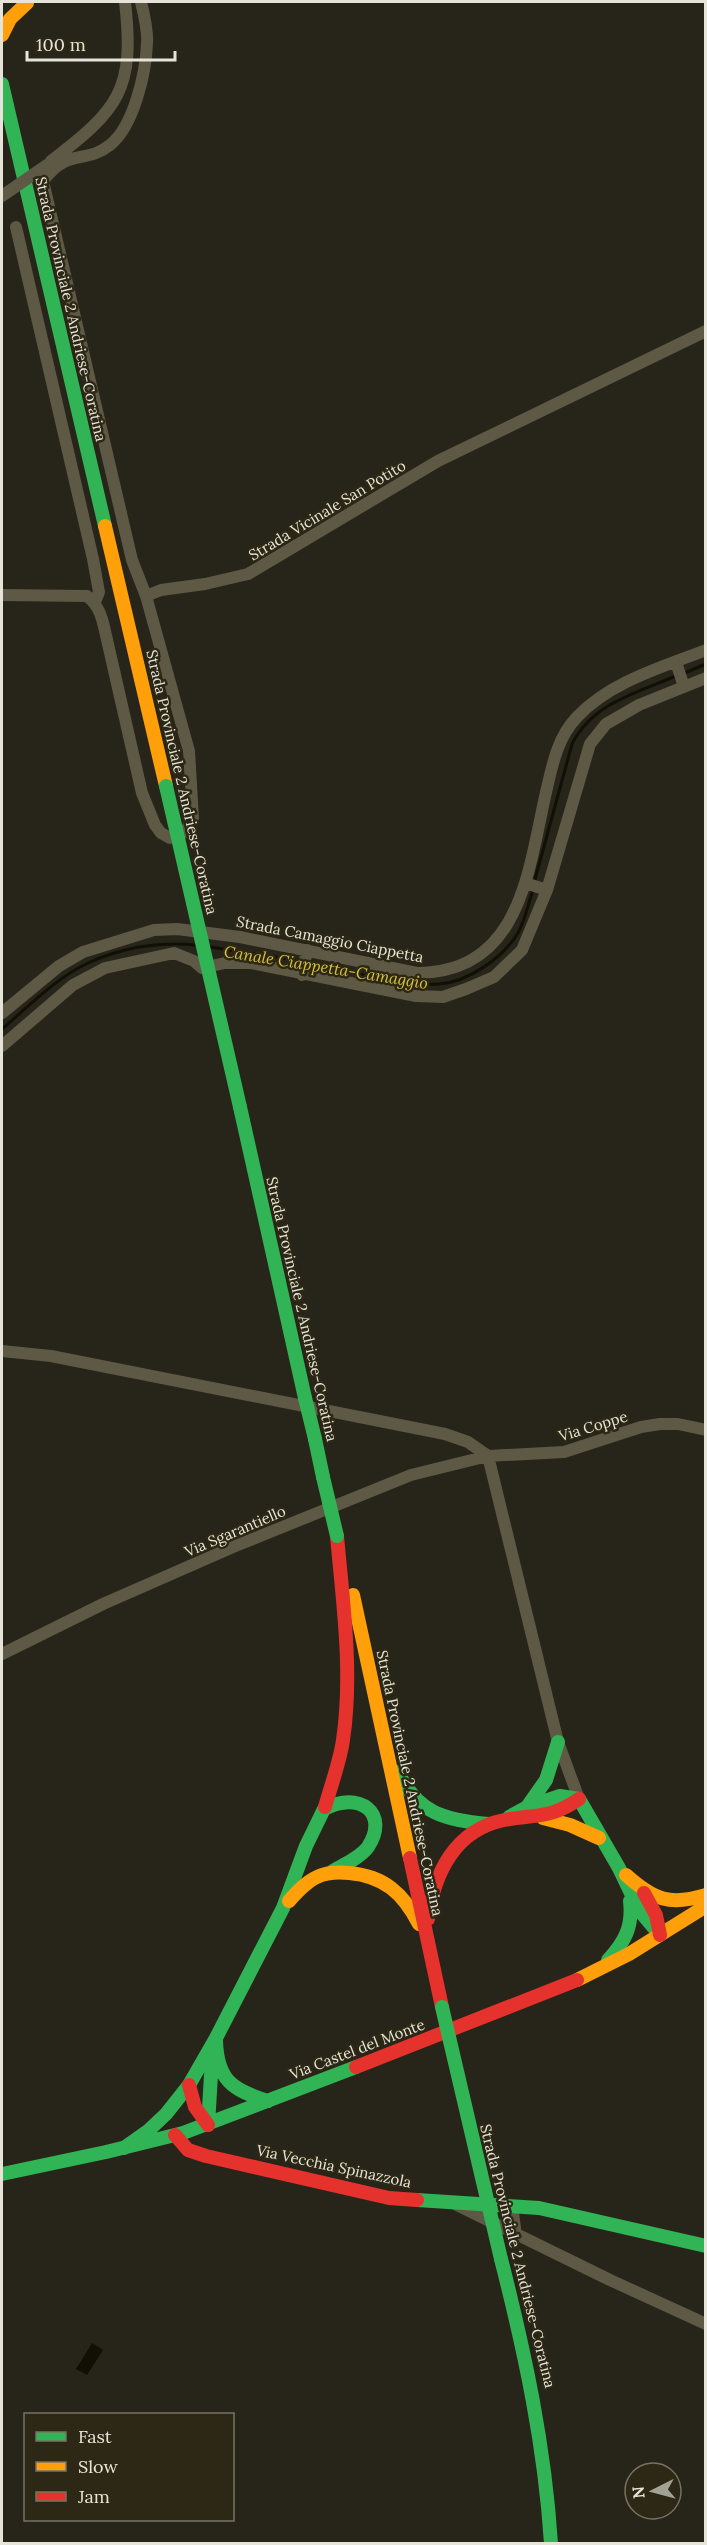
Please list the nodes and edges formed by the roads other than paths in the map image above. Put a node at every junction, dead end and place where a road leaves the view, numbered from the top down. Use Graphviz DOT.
graph roads {
  1 [pos="24,2"];
  2 [pos="124,2"];
  3 [pos="141,2"];
  4 [pos="2,35"];
  5 [pos="2,84"];
  6 [pos="5,112"];
  7 [pos="2,196"];
  8 [pos="16,227"];
  9 [pos="705,331"];
  10 [pos="2,595"];
  11 [pos="146,596"];
  12 [pos="95,602"];
  13 [pos="705,650"];
  14 [pos="676,662"];
  15 [pos="705,678"];
  16 [pos="684,687"];
  17 [pos="525,883"];
  18 [pos="547,890"];
  19 [pos="307,951"];
  20 [pos="302,975"];
  21 [pos="2,1013"];
  22 [pos="3,1042"];
  23 [pos="2,1351"];
  24 [pos="705,1430"];
  25 [pos="488,1456"];
  26 [pos="337,1536"];
  27 [pos="2,1654"];
  28 [pos="381,1725"];
  29 [pos="558,1742"];
  30 [pos="579,1799"];
  31 [pos="526,1807"];
  32 [pos="324,1809"];
  33 [pos="543,1818"];
  34 [pos="505,1820"];
  35 [pos="489,1824"];
  36 [pos="599,1838"];
  37 [pos="621,1870"];
  38 [pos="333,1871"];
  39 [pos="628,1891"];
  40 [pos="644,1893"];
  41 [pos="705,1895"];
  42 [pos="705,1906"];
  43 [pos="282,1908"];
  44 [pos="660,1935"];
  45 [pos="427,1939"];
  46 [pos="596,1971"];
  47 [pos="216,2038"];
  48 [pos="215,2058"];
  49 [pos="189,2085"];
  50 [pos="268,2101"];
  51 [pos="208,2124"];
  52 [pos="175,2135"];
  53 [pos="124,2148"];
  54 [pos="2,2174"];
  55 [pos="453,2204"];
  56 [pos="512,2206"];
  57 [pos="516,2235"];
  58 [pos="705,2246"];
  59 [pos="705,2324"];
  60 [pos="551,2544"];
  1 -- 4 [label="main road"];
  2 -- 7 [label="street, bridge"];
  3 -- 11 [label="street"];
  5 -- 6 [label="main road, Strada Provinciale 2 Andriese-Coratina"];
  6 -- 26 [label="main road, Strada Provinciale 2 Andriese-Coratina, bridge"];
  8 -- 12 [label="street"];
  9 -- 11 [label="street, Strada Vicinale San Potito"];
  10 -- 12 [label="street"];
  11 -- 12 [label="street"];
  13 -- 14 [label="street, Strada Camaggio Ciappetta"];
  14 -- 16 [label="street"];
  14 -- 17 [label="street, Strada Camaggio Ciappetta"];
  15 -- 16 [label="street"];
  16 -- 18 [label="street"];
  17 -- 18 [label="street"];
  17 -- 19 [label="street, Strada Camaggio Ciappetta"];
  18 -- 20 [label="street"];
  19 -- 20 [label="street"];
  19 -- 21 [label="street, Strada Camaggio Ciappetta"];
  20 -- 22 [label="street"];
  23 -- 25 [label="street"];
  24 -- 25 [label="street, Via Coppe"];
  25 -- 27 [label="street, Via Sgarantiello"];
  25 -- 29 [label="street"];
  26 -- 28 [label="main road, Strada Provinciale 2 Andriese-Coratina"];
  26 -- 32 [label="main road"];
  28 -- 35 [label="main road"];
  28 -- 45 [label="main road, Strada Provinciale 2 Andriese-Coratina"];
  29 -- 30 [label="street"];
  29 -- 31 [label="main road"];
  30 -- 31 [label="main road"];
  30 -- 33 [label="main road"];
  30 -- 36 [label="main road"];
  31 -- 34 [label="main road"];
  32 -- 38 [label="main road"];
  32 -- 43 [label="main road"];
  33 -- 34 [label="main road"];
  33 -- 36 [label="main road"];
  34 -- 35 [label="main road"];
  35 -- 45 [label="main road"];
  36 -- 37 [label="main road"];
  37 -- 39 [label="main road"];
  37 -- 40 [label="main road"];
  38 -- 43 [label="main road"];
  38 -- 45 [label="main road"];
  39 -- 44 [label="main road"];
  39 -- 46 [label="main road"];
  40 -- 41 [label="main road"];
  40 -- 44 [label="main road"];
  42 -- 44 [label="main road, Via Castel del Monte"];
  43 -- 47 [label="main road"];
  44 -- 46 [label="main road, Via Castel del Monte"];
  45 -- 60 [label="main road, Strada Provinciale 2 Andriese-Coratina, bridge"];
  46 -- 50 [label="main road, Via Castel del Monte"];
  47 -- 48 [label="main road"];
  47 -- 49 [label="main road"];
  48 -- 50 [label="main road"];
  48 -- 51 [label="main road"];
  49 -- 51 [label="main road"];
  49 -- 53 [label="main road"];
  50 -- 51 [label="main road, Via Castel del Monte"];
  51 -- 52 [label="main road, Via Castel del Monte"];
  52 -- 53 [label="main road, Via Castel del Monte"];
  52 -- 55 [label="main road, Via Vecchia Spinazzola"];
  53 -- 54 [label="main road, Via Castel del Monte"];
  55 -- 56 [label="main road, Via Vecchia Spinazzola"];
  55 -- 57 [label="street"];
  56 -- 57 [label="street"];
  56 -- 58 [label="main road, Via Vecchia Spinazzola"];
  57 -- 59 [label="street"];
}
